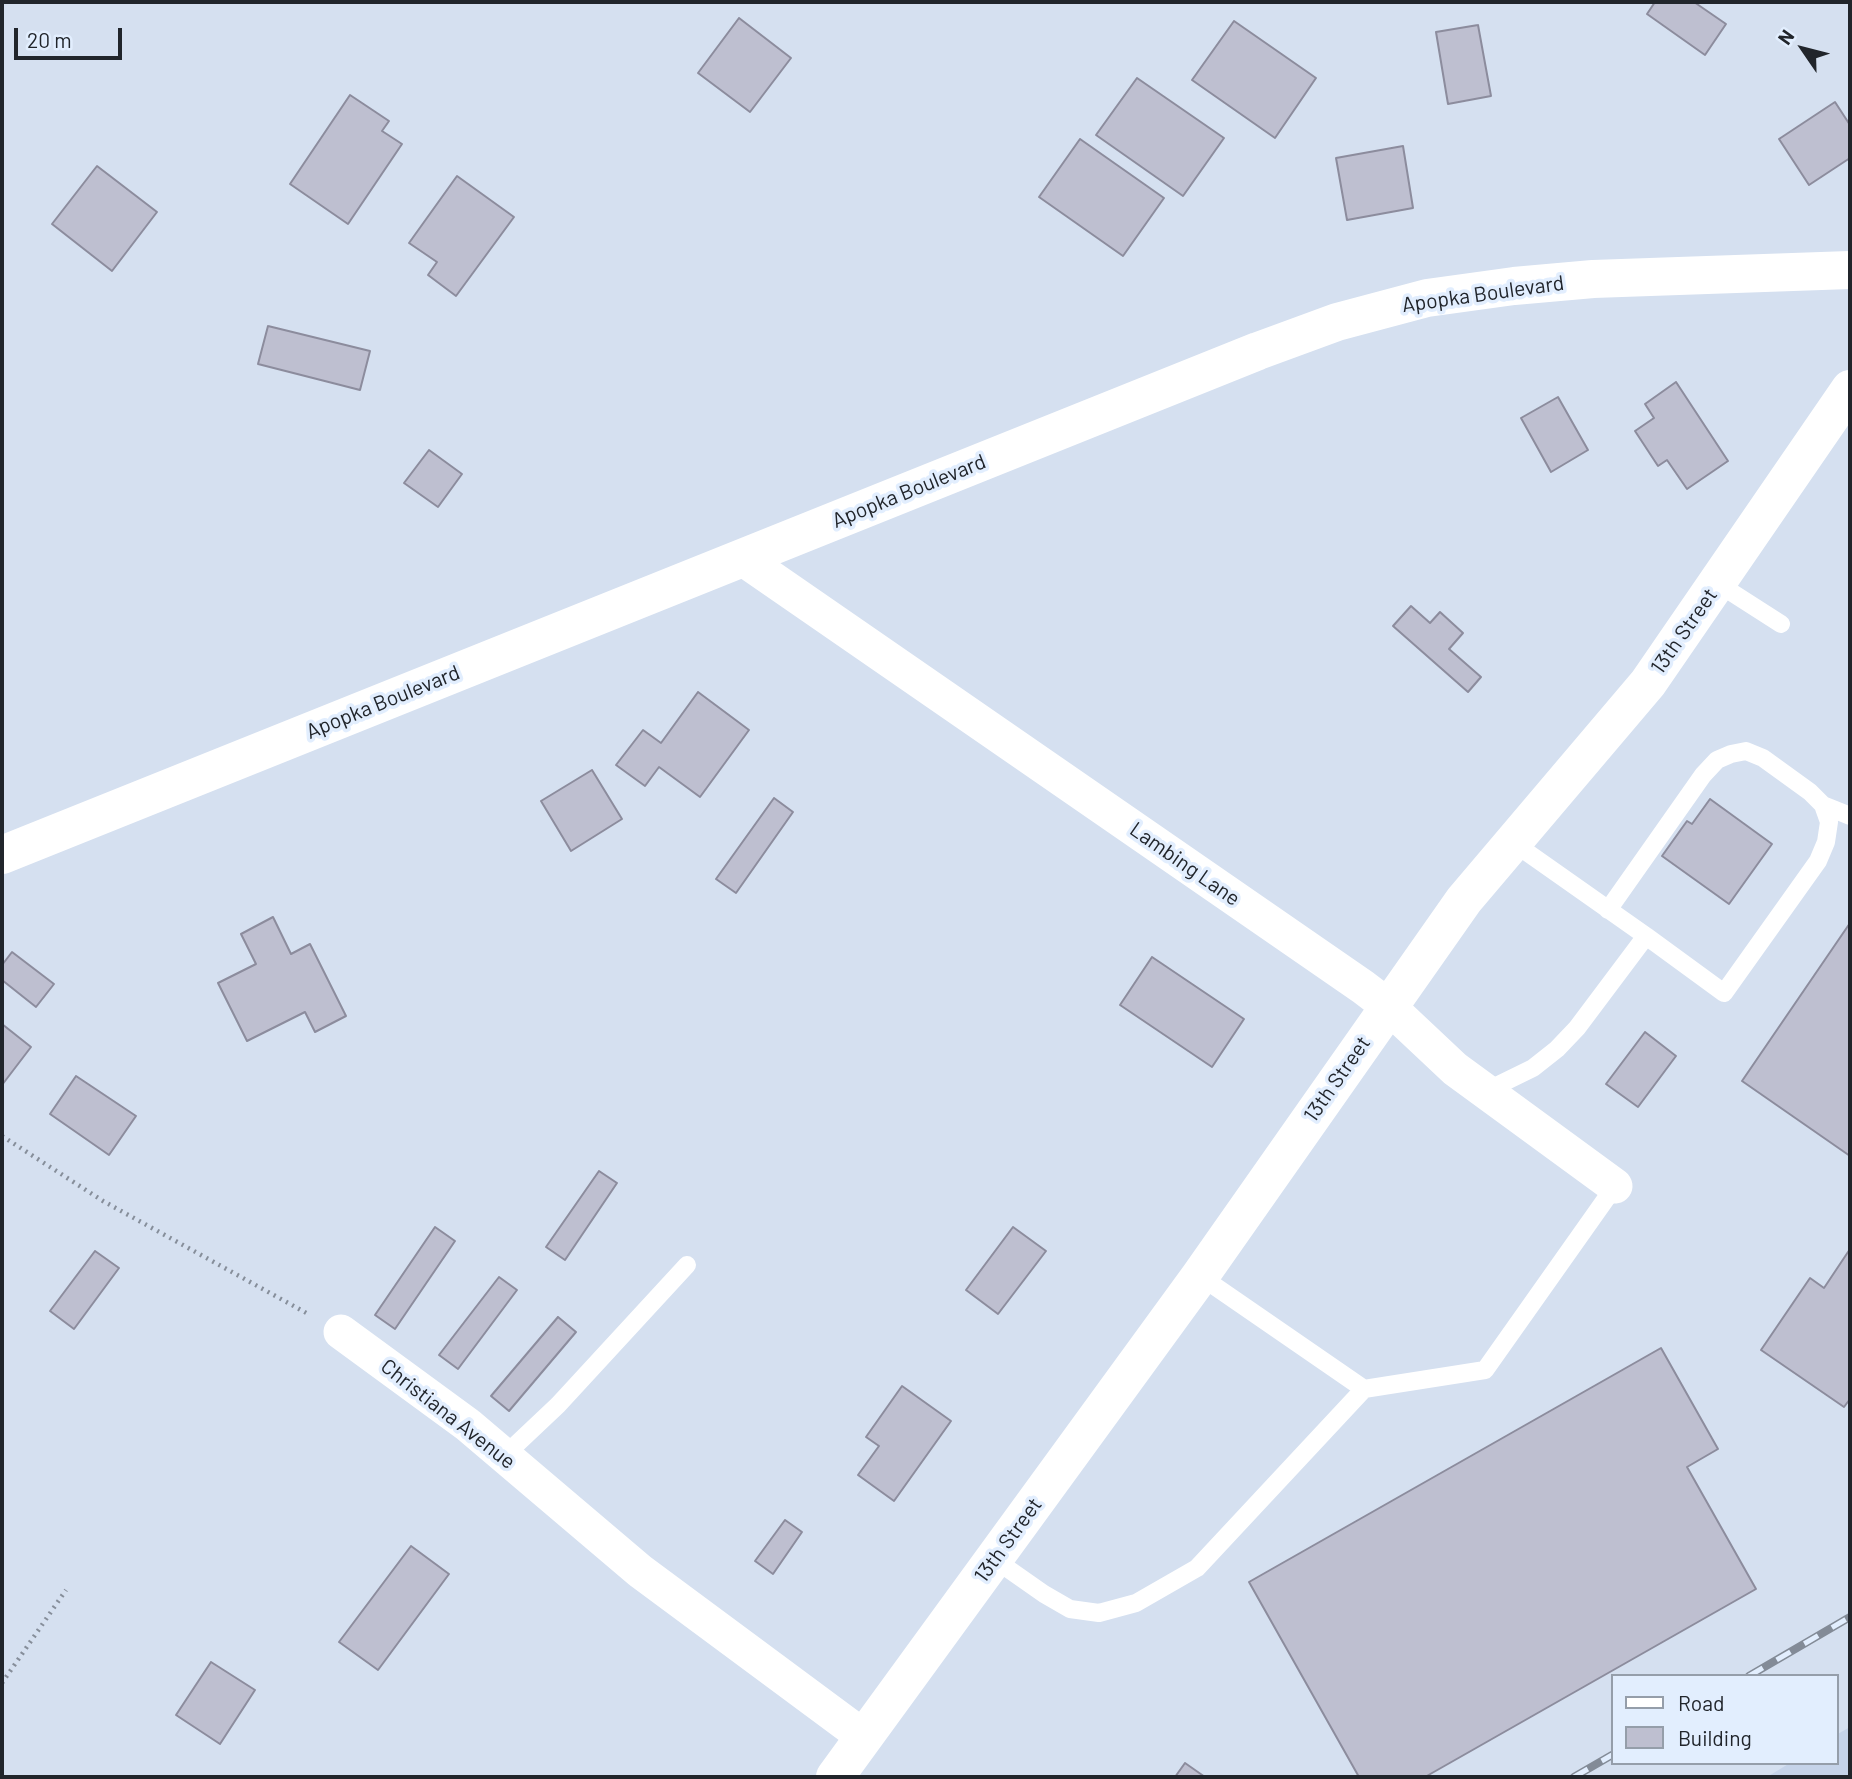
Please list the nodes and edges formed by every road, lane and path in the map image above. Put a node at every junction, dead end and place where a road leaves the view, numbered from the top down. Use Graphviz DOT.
graph roads {
  1 [pos="1850,270"];
  2 [pos="1850,389"];
  3 [pos="742,558"];
  4 [pos="1717,583"];
  5 [pos="1781,624"];
  6 [pos="1823,805"];
  7 [pos="1850,816"];
  8 [pos="1511,841"];
  9 [pos="2,855"];
  10 [pos="1608,910"];
  11 [pos="1646,936"];
  12 [pos="1388,1006"];
  13 [pos="1486,1091"];
  14 [pos="2,1136"];
  15 [pos="1615,1186"];
  16 [pos="687,1265"];
  17 [pos="1200,1276"];
  18 [pos="341,1332"];
  19 [pos="1364,1389"];
  20 [pos="504,1456"];
  21 [pos="994,1559"];
  22 [pos="66,1590"];
  23 [pos="2,1684"];
  24 [pos="864,1737"];
  25 [pos="835,1777"];
  1 -- 3 [label="street, Apopka Boulevard"];
  2 -- 4 [label="street, 13th Street"];
  3 -- 9 [label="street, Apopka Boulevard"];
  3 -- 12 [label="street, Lambing Lane"];
  4 -- 5 [label="lane"];
  4 -- 8 [label="street, 13th Street"];
  6 -- 7 [label="lane"];
  6 -- 10 [label="lane"];
  6 -- 11 [label="lane"];
  8 -- 10 [label="lane"];
  8 -- 12 [label="street, 13th Street"];
  10 -- 11 [label="lane"];
  11 -- 13 [label="lane"];
  12 -- 13 [label="street, Lambing Lane"];
  12 -- 17 [label="street, 13th Street"];
  13 -- 15 [label="street, Lambing Lane"];
  14 -- 18 [label="path"];
  15 -- 19 [label="lane"];
  16 -- 20 [label="lane"];
  17 -- 19 [label="lane"];
  17 -- 21 [label="street, 13th Street"];
  18 -- 20 [label="street, Christiana Avenue"];
  19 -- 21 [label="lane"];
  20 -- 24 [label="street, Christiana Avenue"];
  21 -- 24 [label="street, 13th Street"];
  22 -- 23 [label="path"];
  24 -- 25 [label="street, 13th Street"];
}
